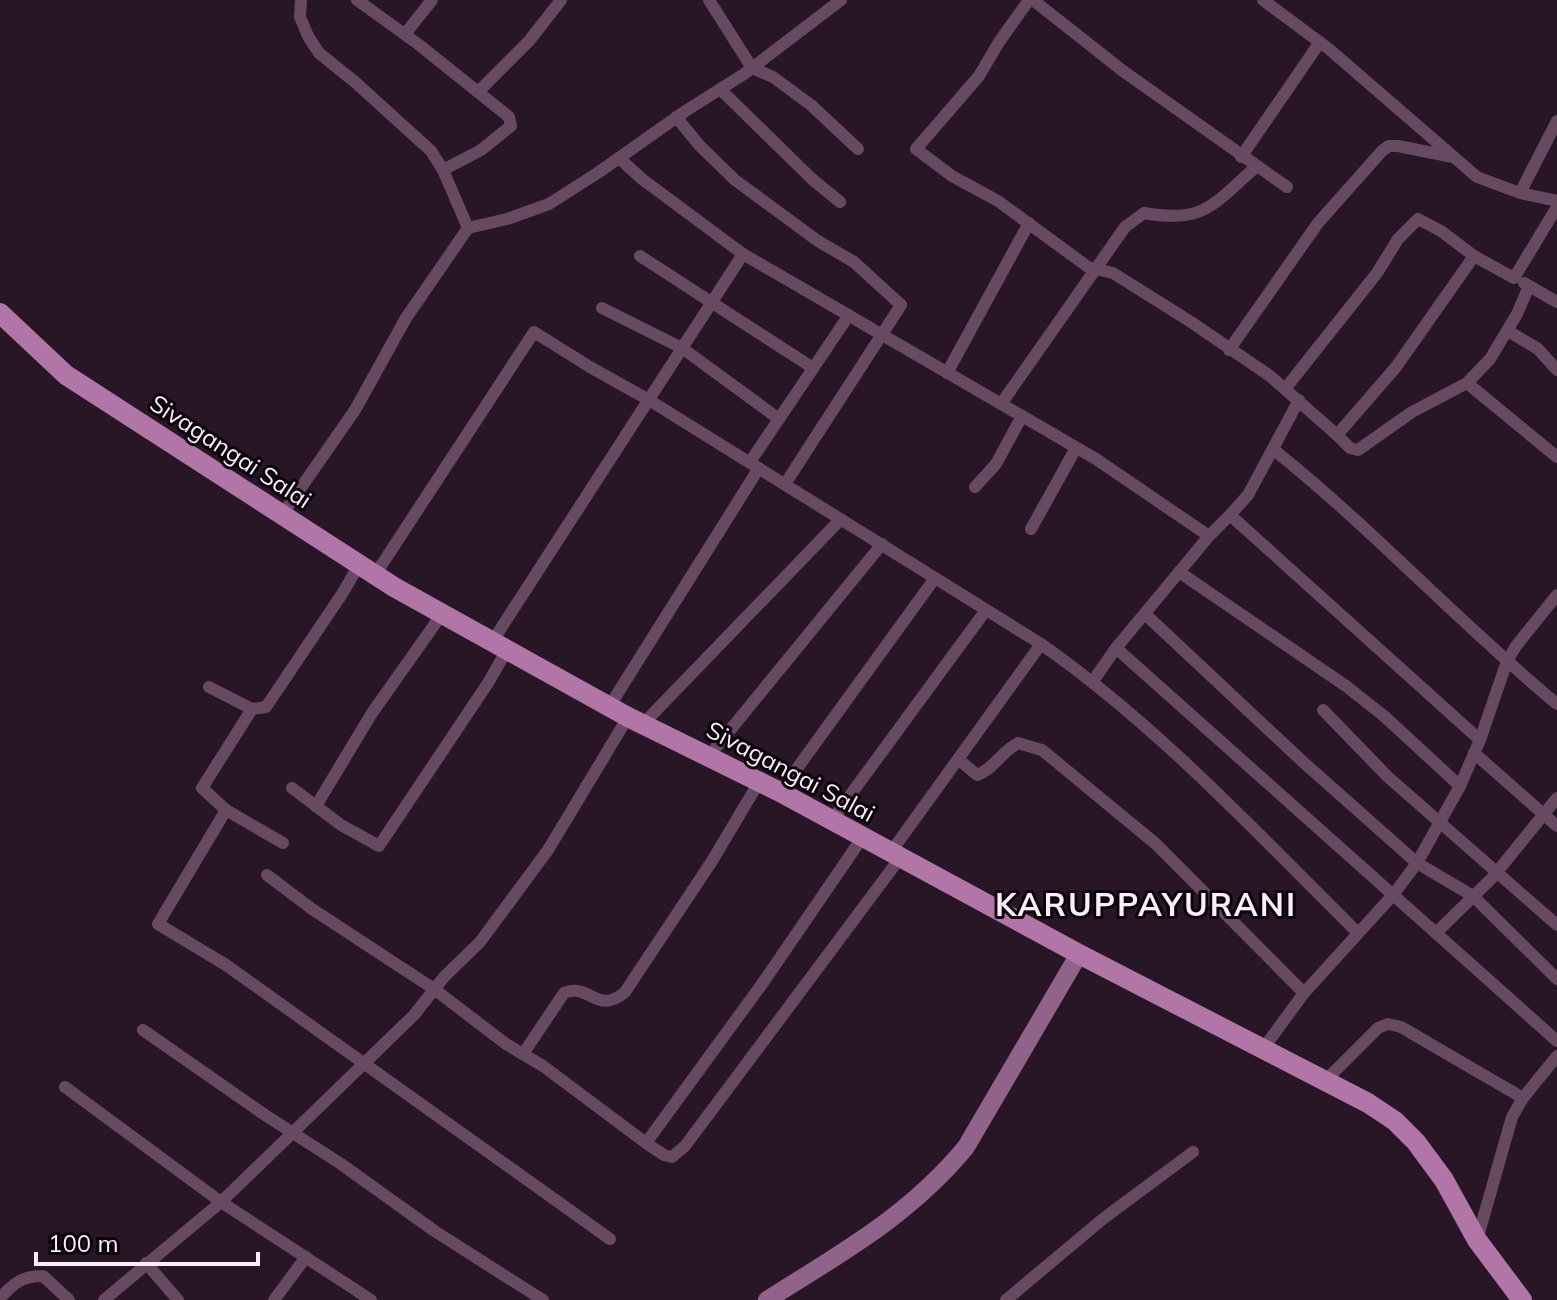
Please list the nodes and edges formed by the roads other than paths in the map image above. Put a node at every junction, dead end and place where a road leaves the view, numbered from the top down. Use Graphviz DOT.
graph roads {
  1 [pos="301,0"];
  2 [pos="357,0"];
  3 [pos="432,0"];
  4 [pos="561,0"];
  5 [pos="709,0"];
  6 [pos="841,0"];
  7 [pos="1031,0"];
  8 [pos="1263,0"];
  9 [pos="405,34"];
  10 [pos="1320,42"];
  11 [pos="752,68"];
  12 [pos="720,89"];
  13 [pos="478,92"];
  14 [pos="676,117"];
  15 [pos="1557,121"];
  16 [pos="858,149"];
  17 [pos="1241,157"];
  18 [pos="619,158"];
  19 [pos="1456,158"];
  20 [pos="1256,167"];
  21 [pos="443,170"];
  22 [pos="1525,182"];
  23 [pos="1287,187"];
  24 [pos="840,202"];
  25 [pos="1557,204"];
  26 [pos="1029,223"];
  27 [pos="468,228"];
  28 [pos="743,254"];
  29 [pos="640,256"];
  30 [pos="1474,256"];
  31 [pos="1095,268"];
  32 [pos="1514,278"];
  33 [pos="1529,286"];
  34 [pos="712,302"];
  35 [pos="1557,302"];
  36 [pos="602,308"];
  37 [pos="0,313"];
  38 [pos="849,315"];
  39 [pos="1508,331"];
  40 [pos="883,335"];
  41 [pos="682,348"];
  42 [pos="1229,350"];
  43 [pos="813,368"];
  44 [pos="1557,370"];
  45 [pos="947,373"];
  46 [pos="1467,383"];
  47 [pos="1285,389"];
  48 [pos="649,400"];
  49 [pos="1299,400"];
  50 [pos="1001,404"];
  51 [pos="1022,416"];
  52 [pos="779,419"];
  53 [pos="1337,435"];
  54 [pos="1076,448"];
  55 [pos="1274,450"];
  56 [pos="1557,457"];
  57 [pos="754,465"];
  58 [pos="785,484"];
  59 [pos="975,487"];
  60 [pos="282,515"];
  61 [pos="1230,515"];
  62 [pos="841,519"];
  63 [pos="1031,529"];
  64 [pos="1209,536"];
  65 [pos="882,544"];
  66 [pos="367,570"];
  67 [pos="1179,572"];
  68 [pos="935,578"];
  69 [pos="1557,595"];
  70 [pos="986,610"];
  71 [pos="442,614"];
  72 [pos="1145,614"];
  73 [pos="1041,644"];
  74 [pos="499,646"];
  75 [pos="1116,648"];
  76 [pos="1507,661"];
  77 [pos="1093,681"];
  78 [pos="209,687"];
  79 [pos="1557,704"];
  80 [pos="609,707"];
  81 [pos="252,709"];
  82 [pos="1323,710"];
  83 [pos="636,721"];
  84 [pos="1480,740"];
  85 [pos="1474,753"];
  86 [pos="709,756"];
  87 [pos="958,759"];
  88 [pos="759,782"];
  89 [pos="1460,786"];
  90 [pos="292,788"];
  91 [pos="780,792"];
  92 [pos="1557,798"];
  93 [pos="316,806"];
  94 [pos="226,810"];
  95 [pos="1544,813"];
  96 [pos="832,820"];
  97 [pos="1441,821"];
  98 [pos="1557,826"];
  99 [pos="862,838"];
  100 [pos="283,843"];
  101 [pos="895,855"];
  102 [pos="1417,863"];
  103 [pos="1497,871"];
  104 [pos="267,875"];
  105 [pos="1393,895"];
  106 [pos="1473,896"];
  107 [pos="1557,925"];
  108 [pos="1357,932"];
  109 [pos="1436,933"];
  110 [pos="1079,954"];
  111 [pos="1557,979"];
  112 [pos="434,989"];
  113 [pos="1304,993"];
  114 [pos="143,1030"];
  115 [pos="1557,1041"];
  116 [pos="1263,1049"];
  117 [pos="523,1054"];
  118 [pos="1557,1056"];
  119 [pos="362,1064"];
  120 [pos="1326,1080"];
  121 [pos="65,1087"];
  122 [pos="1523,1098"];
  123 [pos="293,1134"];
  124 [pos="646,1143"];
  125 [pos="1193,1152"];
  126 [pos="221,1202"];
  127 [pos="610,1239"];
  128 [pos="1477,1240"];
  129 [pos="306,1257"];
  130 [pos="146,1263"];
  131 [pos="0,1298"];
  132 [pos="69,1300"];
  133 [pos="104,1300"];
  134 [pos="178,1300"];
  135 [pos="274,1300"];
  136 [pos="371,1300"];
  137 [pos="543,1300"];
  138 [pos="767,1300"];
  139 [pos="1006,1300"];
  140 [pos="1522,1300"];
  1 -- 21 [label="street"];
  2 -- 9 [label="street"];
  3 -- 9 [label="street"];
  4 -- 13 [label="street"];
  5 -- 11 [label="street"];
  6 -- 11 [label="street"];
  7 -- 17 [label="street"];
  7 -- 26 [label="street"];
  8 -- 10 [label="street"];
  9 -- 13 [label="street"];
  10 -- 17 [label="street"];
  10 -- 19 [label="street"];
  11 -- 12 [label="street"];
  11 -- 16 [label="street"];
  12 -- 14 [label="street"];
  12 -- 24 [label="street"];
  13 -- 21 [label="street"];
  14 -- 18 [label="street"];
  14 -- 40 [label="street"];
  15 -- 22 [label="street"];
  17 -- 20 [label="street"];
  18 -- 27 [label="street"];
  18 -- 28 [label="street"];
  19 -- 22 [label="street"];
  19 -- 42 [label="street"];
  20 -- 23 [label="street"];
  20 -- 31 [label="street"];
  21 -- 27 [label="street"];
  22 -- 25 [label="street"];
  25 -- 32 [label="street"];
  26 -- 31 [label="street"];
  26 -- 45 [label="street"];
  27 -- 60 [label="street"];
  28 -- 34 [label="street"];
  28 -- 38 [label="street"];
  29 -- 34 [label="street"];
  30 -- 32 [label="street"];
  30 -- 47 [label="street"];
  30 -- 53 [label="street"];
  31 -- 42 [label="street"];
  31 -- 50 [label="street"];
  32 -- 33 [label="street"];
  33 -- 35 [label="street"];
  33 -- 39 [label="street"];
  34 -- 41 [label="street"];
  34 -- 43 [label="street"];
  36 -- 41 [label="street"];
  37 -- 60 [label="main road, Sivagangai Salai"];
  38 -- 40 [label="street"];
  38 -- 43 [label="street"];
  39 -- 44 [label="street"];
  39 -- 46 [label="street"];
  40 -- 45 [label="street"];
  40 -- 58 [label="street"];
  41 -- 48 [label="street"];
  41 -- 52 [label="street"];
  42 -- 47 [label="street"];
  43 -- 52 [label="street"];
  45 -- 50 [label="street"];
  46 -- 53 [label="street"];
  46 -- 56 [label="street"];
  47 -- 49 [label="street"];
  48 -- 57 [label="street"];
  48 -- 66 [label="street"];
  48 -- 74 [label="street"];
  49 -- 53 [label="street"];
  49 -- 55 [label="street"];
  50 -- 51 [label="street"];
  51 -- 54 [label="street"];
  51 -- 59 [label="street"];
  52 -- 57 [label="street"];
  54 -- 63 [label="street"];
  54 -- 64 [label="street"];
  55 -- 61 [label="street"];
  55 -- 76 [label="street"];
  57 -- 58 [label="street"];
  57 -- 80 [label="street"];
  58 -- 62 [label="street"];
  60 -- 66 [label="main road, Sivagangai Salai"];
  61 -- 64 [label="street"];
  61 -- 84 [label="street"];
  62 -- 65 [label="street"];
  62 -- 83 [label="street"];
  64 -- 67 [label="street"];
  65 -- 68 [label="street"];
  65 -- 86 [label="street"];
  66 -- 71 [label="main road, Sivagangai Salai"];
  66 -- 81 [label="street"];
  67 -- 72 [label="street"];
  67 -- 89 [label="street"];
  68 -- 70 [label="street"];
  68 -- 91 [label="street"];
  69 -- 76 [label="street"];
  70 -- 73 [label="street"];
  70 -- 96 [label="street"];
  71 -- 74 [label="main road, Sivagangai Salai"];
  71 -- 93 [label="street"];
  72 -- 75 [label="street"];
  72 -- 102 [label="street"];
  73 -- 77 [label="street"];
  73 -- 87 [label="street"];
  74 -- 80 [label="main road, Sivagangai Salai"];
  74 -- 93 [label="street"];
  75 -- 77 [label="street"];
  75 -- 105 [label="street"];
  76 -- 79 [label="street"];
  76 -- 84 [label="street"];
  77 -- 108 [label="street"];
  78 -- 81 [label="street"];
  80 -- 83 [label="main road, Sivagangai Salai"];
  81 -- 94 [label="street"];
  82 -- 97 [label="street"];
  83 -- 86 [label="main road, Sivagangai Salai"];
  83 -- 112 [label="street"];
  84 -- 85 [label="street"];
  85 -- 89 [label="street"];
  85 -- 95 [label="street"];
  86 -- 88 [label="main road, Sivagangai Salai"];
  87 -- 101 [label="street"];
  87 -- 113 [label="street"];
  88 -- 91 [label="main road, Sivagangai Salai"];
  88 -- 117 [label="street"];
  89 -- 97 [label="street"];
  90 -- 93 [label="street"];
  91 -- 96 [label="main road, Sivagangai Salai"];
  92 -- 95 [label="street"];
  94 -- 100 [label="street"];
  94 -- 119 [label="street"];
  95 -- 98 [label="street"];
  95 -- 103 [label="street"];
  96 -- 99 [label="main road, Sivagangai Salai"];
  97 -- 102 [label="street"];
  97 -- 103 [label="street"];
  99 -- 101 [label="main road, Sivagangai Salai"];
  99 -- 124 [label="street"];
  101 -- 110 [label="main road, Sivagangai Salai"];
  101 -- 124 [label="street"];
  102 -- 105 [label="street"];
  102 -- 106 [label="street"];
  103 -- 106 [label="street"];
  103 -- 107 [label="street"];
  104 -- 112 [label="street"];
  105 -- 108 [label="street"];
  105 -- 109 [label="street"];
  106 -- 109 [label="street"];
  106 -- 111 [label="street"];
  108 -- 113 [label="street"];
  109 -- 115 [label="street"];
  110 -- 116 [label="main road, Sivagangai Salai"];
  110 -- 138 [label="street"];
  112 -- 117 [label="street"];
  112 -- 119 [label="street"];
  113 -- 116 [label="street"];
  114 -- 123 [label="street"];
  116 -- 120 [label="main road, Sivagangai Salai"];
  117 -- 124 [label="street"];
  118 -- 122 [label="street"];
  119 -- 123 [label="street"];
  119 -- 127 [label="street"];
  120 -- 122 [label="street"];
  120 -- 128 [label="main road, Sivagangai Salai"];
  121 -- 126 [label="street"];
  122 -- 128 [label="street"];
  123 -- 126 [label="street"];
  123 -- 137 [label="street"];
  125 -- 139 [label="street"];
  126 -- 129 [label="street"];
  126 -- 130 [label="street"];
  128 -- 140 [label="main road, Sivagangai Salai"];
  129 -- 135 [label="street"];
  129 -- 136 [label="street"];
  130 -- 133 [label="street"];
  130 -- 134 [label="street"];
  131 -- 132 [label="street"];
}
